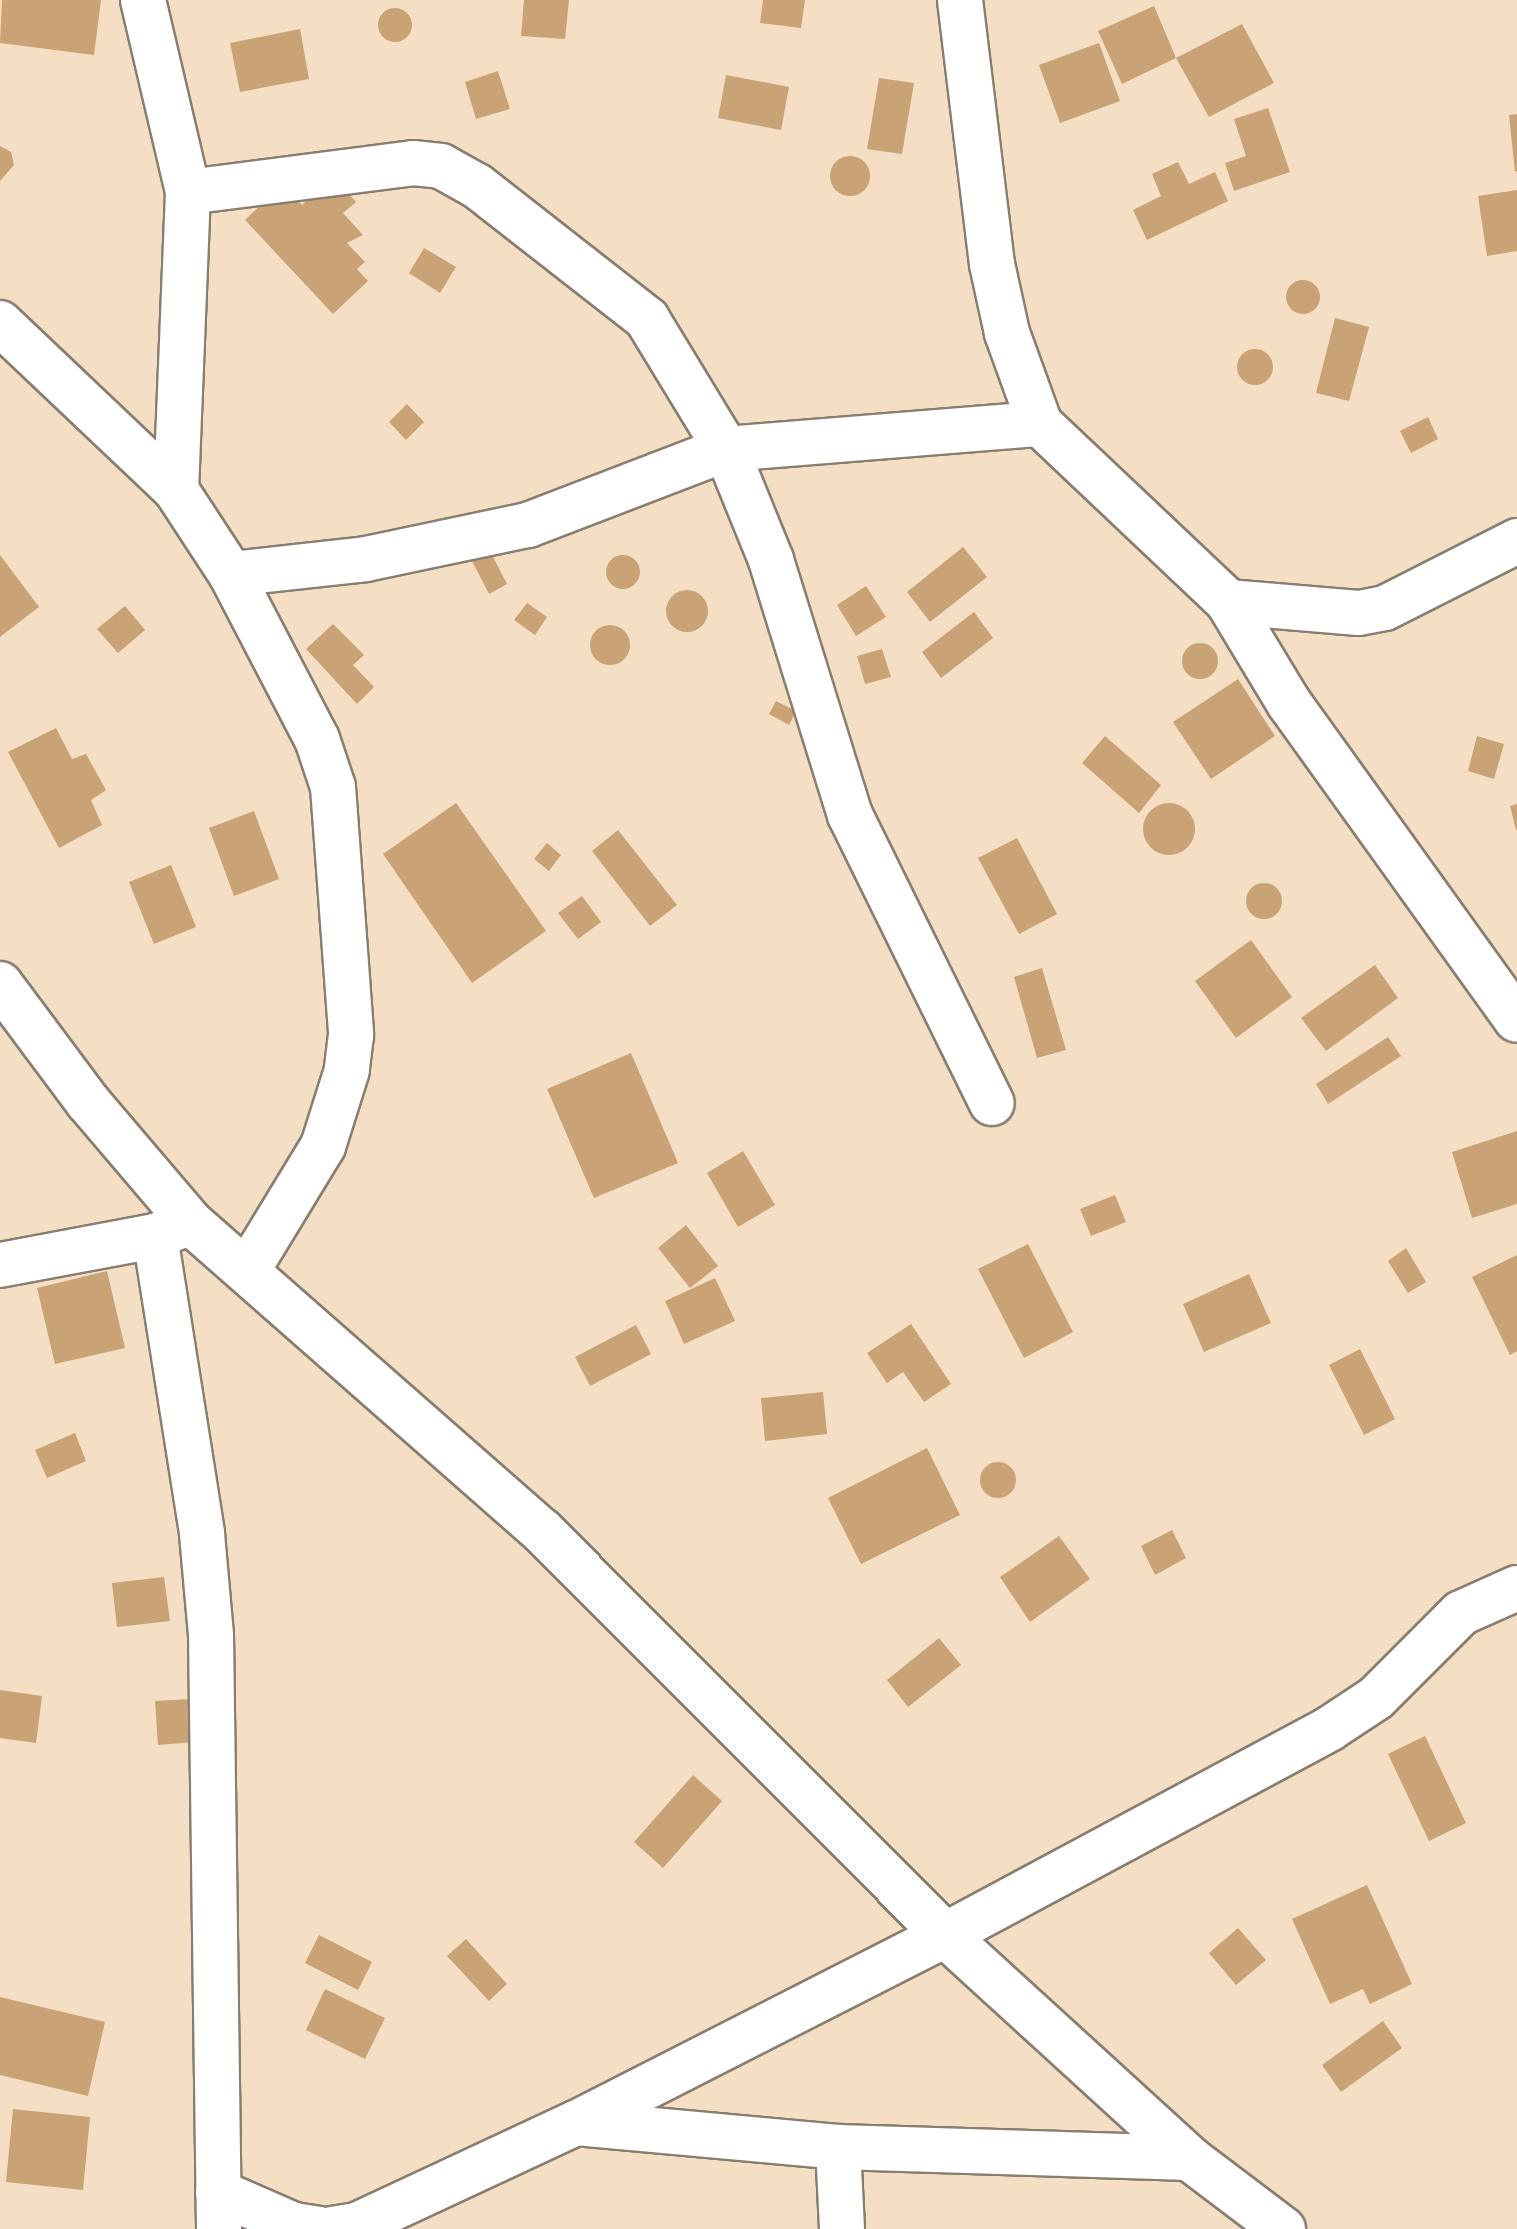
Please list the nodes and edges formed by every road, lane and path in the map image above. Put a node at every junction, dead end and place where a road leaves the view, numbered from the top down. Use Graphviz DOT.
graph roads {
  1 [pos="143,0"];
  2 [pos="934,0"];
  3 [pos="962,19"];
  4 [pos="188,192"];
  5 [pos="0,323"];
  6 [pos="1040,424"];
  7 [pos="726,449"];
  8 [pos="176,490"];
  9 [pos="1517,541"];
  10 [pos="231,574"];
  11 [pos="1228,602"];
  12 [pos="0,984"];
  13 [pos="1517,1020"];
  14 [pos="992,1103"];
  15 [pos="173,1229"];
  16 [pos="0,1265"];
  17 [pos="247,1271"];
  18 [pos="1517,1588"];
  19 [pos="945,1935"];
  20 [pos="576,2123"];
  21 [pos="838,2147"];
  22 [pos="1189,2158"];
  23 [pos="219,2210"];
  24 [pos="320,2229"];
  25 [pos="332,2229"];
  26 [pos="842,2229"];
  27 [pos="1283,2229"];
  1 -- 4 [label="street"];
  2 -- 3 [label="street"];
  3 -- 6 [label="street"];
  4 -- 7 [label="street"];
  4 -- 8 [label="street"];
  5 -- 8 [label="street"];
  6 -- 7 [label="street"];
  6 -- 11 [label="street"];
  7 -- 10 [label="street"];
  7 -- 14 [label="street"];
  8 -- 10 [label="street"];
  9 -- 11 [label="street"];
  10 -- 17 [label="street"];
  11 -- 13 [label="street"];
  12 -- 15 [label="street"];
  15 -- 16 [label="street"];
  15 -- 17 [label="street"];
  15 -- 23 [label="street"];
  17 -- 19 [label="street"];
  18 -- 19 [label="street"];
  19 -- 20 [label="street"];
  19 -- 22 [label="street"];
  20 -- 21 [label="street"];
  20 -- 25 [label="street"];
  21 -- 22 [label="street"];
  21 -- 26 [label="street"];
  22 -- 27 [label="street"];
  23 -- 24 [label="street"];
}
